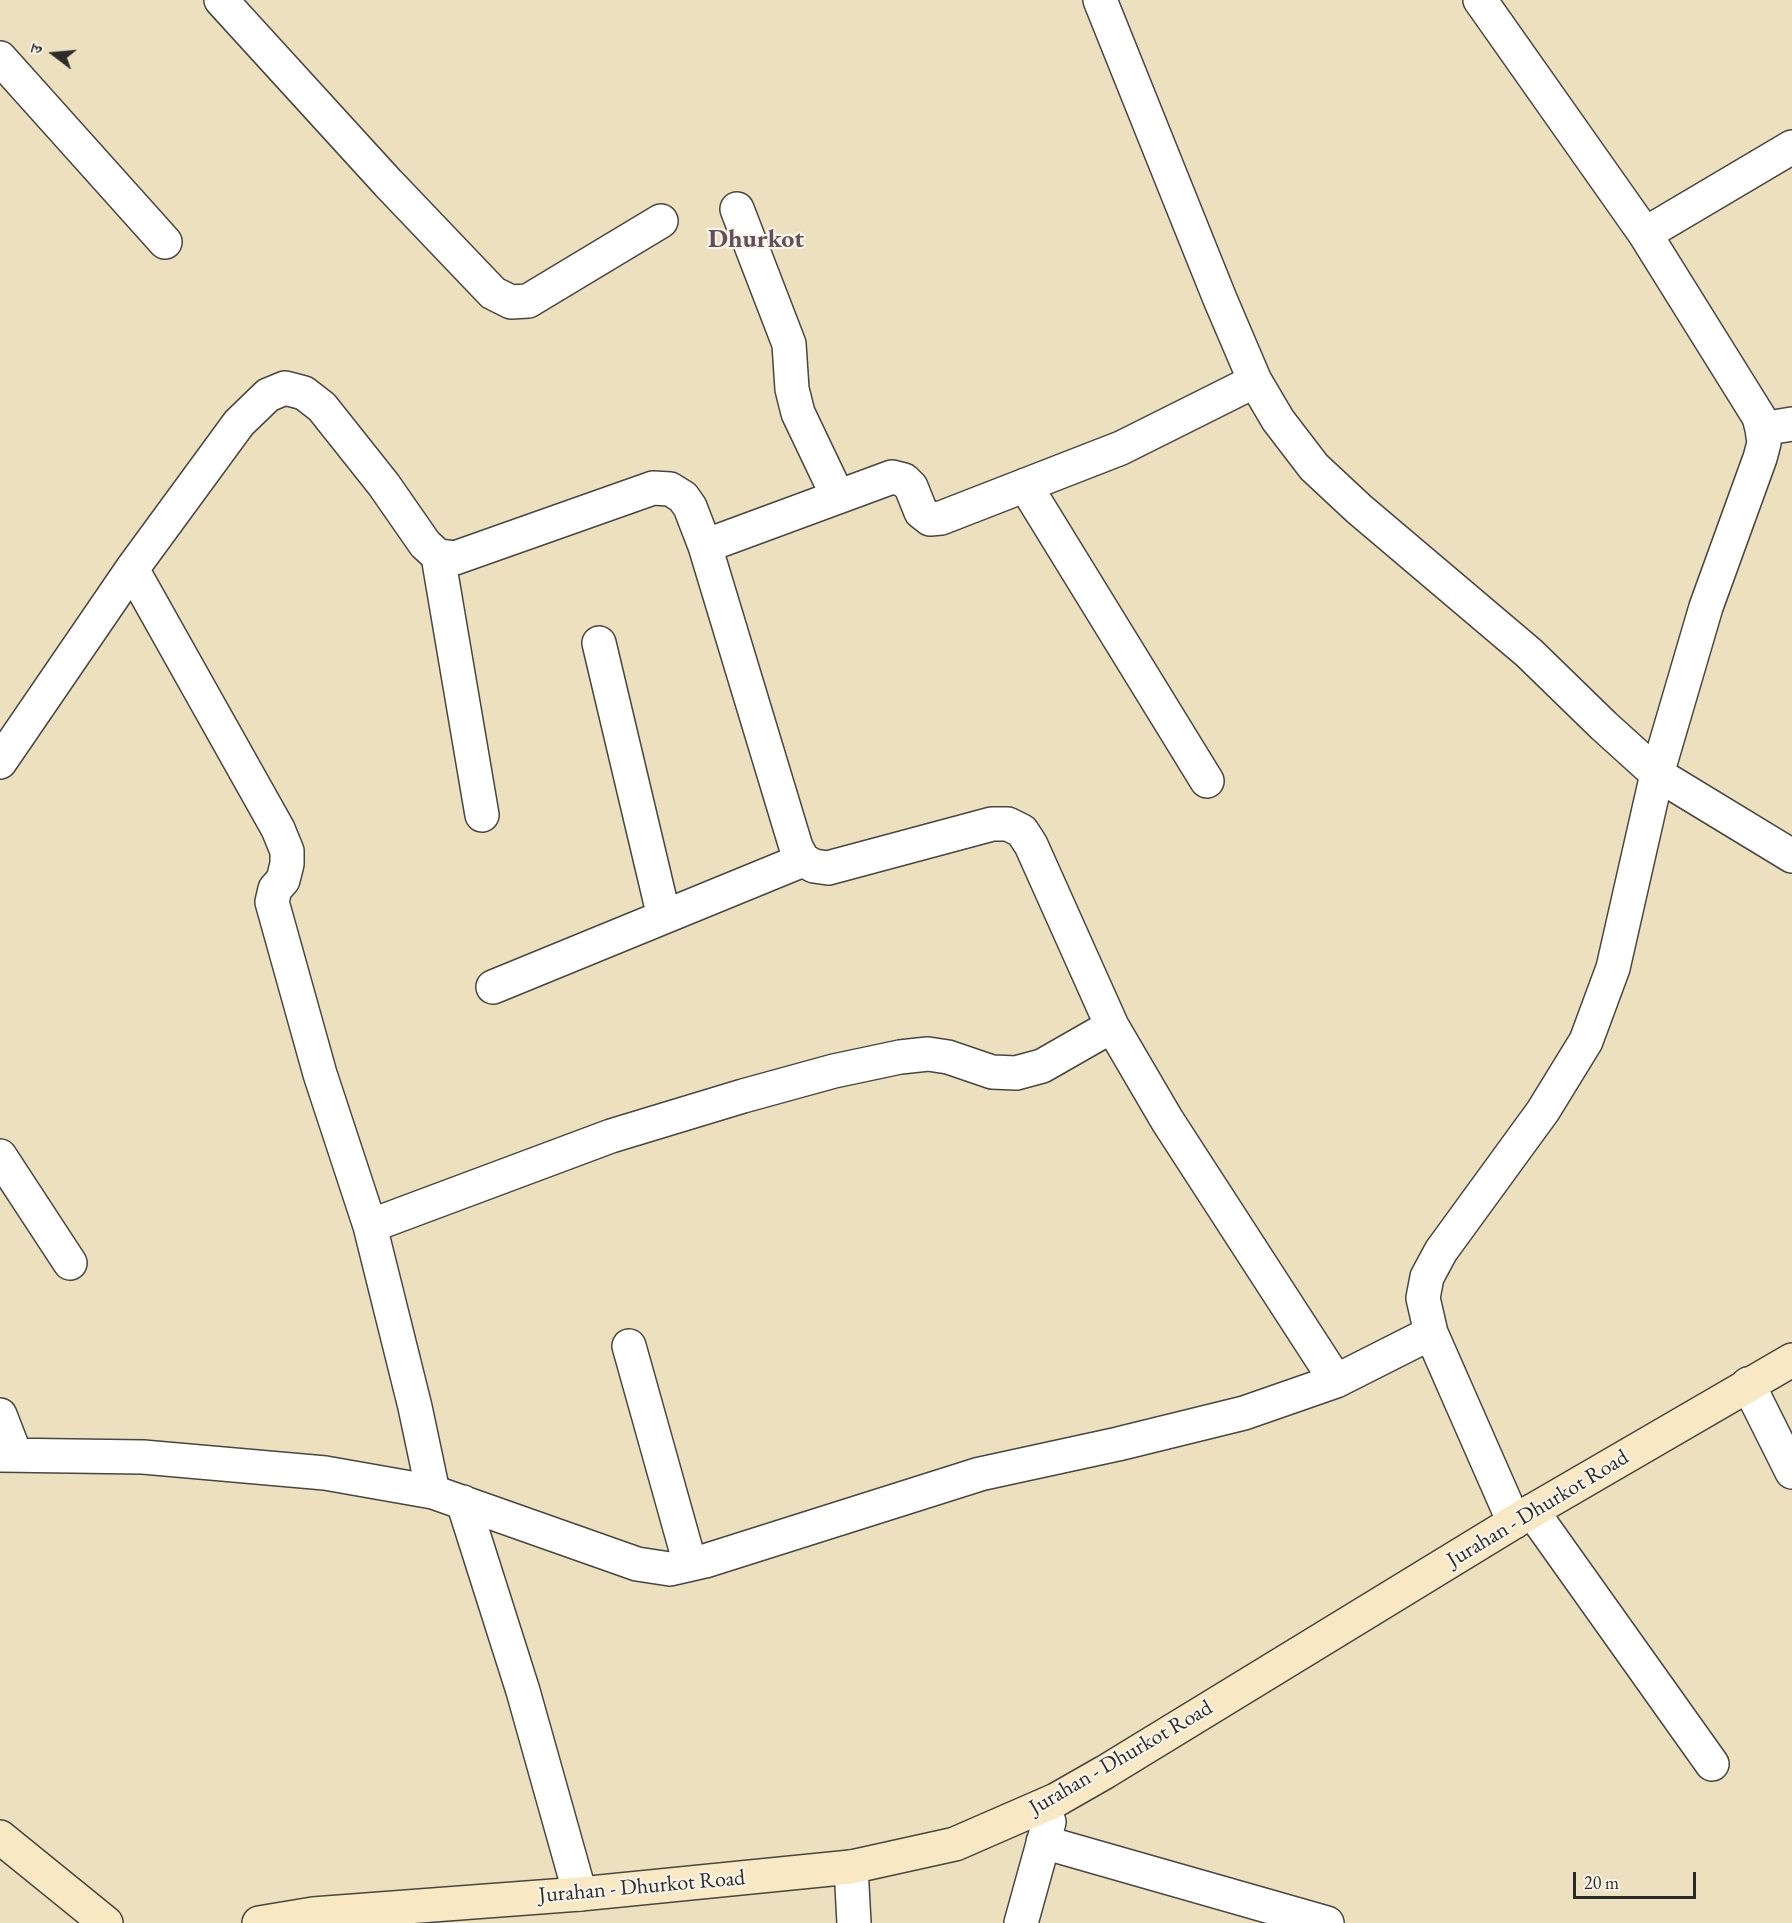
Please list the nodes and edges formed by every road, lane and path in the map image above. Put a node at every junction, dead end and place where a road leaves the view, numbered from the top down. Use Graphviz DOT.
graph roads {
  1 [pos="221,0"];
  2 [pos="1100,0"];
  3 [pos="1480,0"];
  4 [pos="0,58"];
  5 [pos="1792,147"];
  6 [pos="737,209"];
  7 [pos="662,222"];
  8 [pos="1645,234"];
  9 [pos="165,242"];
  10 [pos="1255,381"];
  11 [pos="1777,426"];
  12 [pos="1025,485"];
  13 [pos="838,497"];
  14 [pos="705,546"];
  15 [pos="438,556"];
  16 [pos="132,569"];
  17 [pos="598,643"];
  18 [pos="0,762"];
  19 [pos="1657,774"];
  20 [pos="1207,781"];
  21 [pos="482,815"];
  22 [pos="1792,856"];
  23 [pos="803,860"];
  24 [pos="664,917"];
  25 [pos="493,987"];
  26 [pos="1112,1026"];
  27 [pos="0,1156"];
  28 [pos="370,1226"];
  29 [pos="70,1263"];
  30 [pos="1431,1333"];
  31 [pos="629,1346"];
  32 [pos="1792,1360"];
  33 [pos="1336,1381"];
  34 [pos="1748,1384"];
  35 [pos="0,1415"];
  36 [pos="8,1454"];
  37 [pos="1792,1472"];
  38 [pos="448,1497"];
  39 [pos="1523,1516"];
  40 [pos="690,1564"];
  41 [pos="1712,1764"];
  42 [pos="1056,1800"];
  43 [pos="0,1837"];
  44 [pos="1043,1842"];
  45 [pos="851,1867"];
  46 [pos="580,1894"];
  47 [pos="106,1923"];
  48 [pos="259,1923"];
  49 [pos="854,1923"];
  50 [pos="1021,1923"];
  51 [pos="1327,1923"];
  1 -- 7 [label="street"];
  2 -- 10 [label="street"];
  3 -- 8 [label="street"];
  4 -- 9 [label="street"];
  5 -- 8 [label="street"];
  6 -- 13 [label="street"];
  8 -- 11 [label="street"];
  10 -- 12 [label="street"];
  10 -- 19 [label="street"];
  11 -- 19 [label="street"];
  12 -- 13 [label="street"];
  12 -- 20 [label="street"];
  13 -- 14 [label="street"];
  14 -- 15 [label="street"];
  14 -- 23 [label="street"];
  15 -- 16 [label="street"];
  15 -- 21 [label="street"];
  16 -- 18 [label="street"];
  16 -- 28 [label="street"];
  17 -- 24 [label="street"];
  19 -- 22 [label="street"];
  19 -- 30 [label="street"];
  23 -- 24 [label="street"];
  23 -- 26 [label="street"];
  24 -- 25 [label="street"];
  26 -- 28 [label="street"];
  26 -- 33 [label="street"];
  27 -- 29 [label="street"];
  28 -- 38 [label="street"];
  30 -- 33 [label="street"];
  30 -- 39 [label="street"];
  31 -- 40 [label="street"];
  32 -- 34 [label="street, Jurahan - Dhurkot Road"];
  33 -- 40 [label="street"];
  34 -- 37 [label="street"];
  34 -- 39 [label="street, Jurahan - Dhurkot Road"];
  35 -- 36 [label="street"];
  36 -- 38 [label="street"];
  38 -- 40 [label="street"];
  38 -- 46 [label="street"];
  39 -- 41 [label="street"];
  39 -- 42 [label="street, Jurahan - Dhurkot Road"];
  42 -- 44 [label="street"];
  42 -- 45 [label="street, Jurahan - Dhurkot Road"];
  43 -- 47 [label="street"];
  44 -- 50 [label="street"];
  44 -- 51 [label="street"];
  45 -- 46 [label="street, Jurahan - Dhurkot Road"];
  45 -- 49 [label="street"];
  46 -- 48 [label="street, Jurahan - Dhurkot Road"];
}
